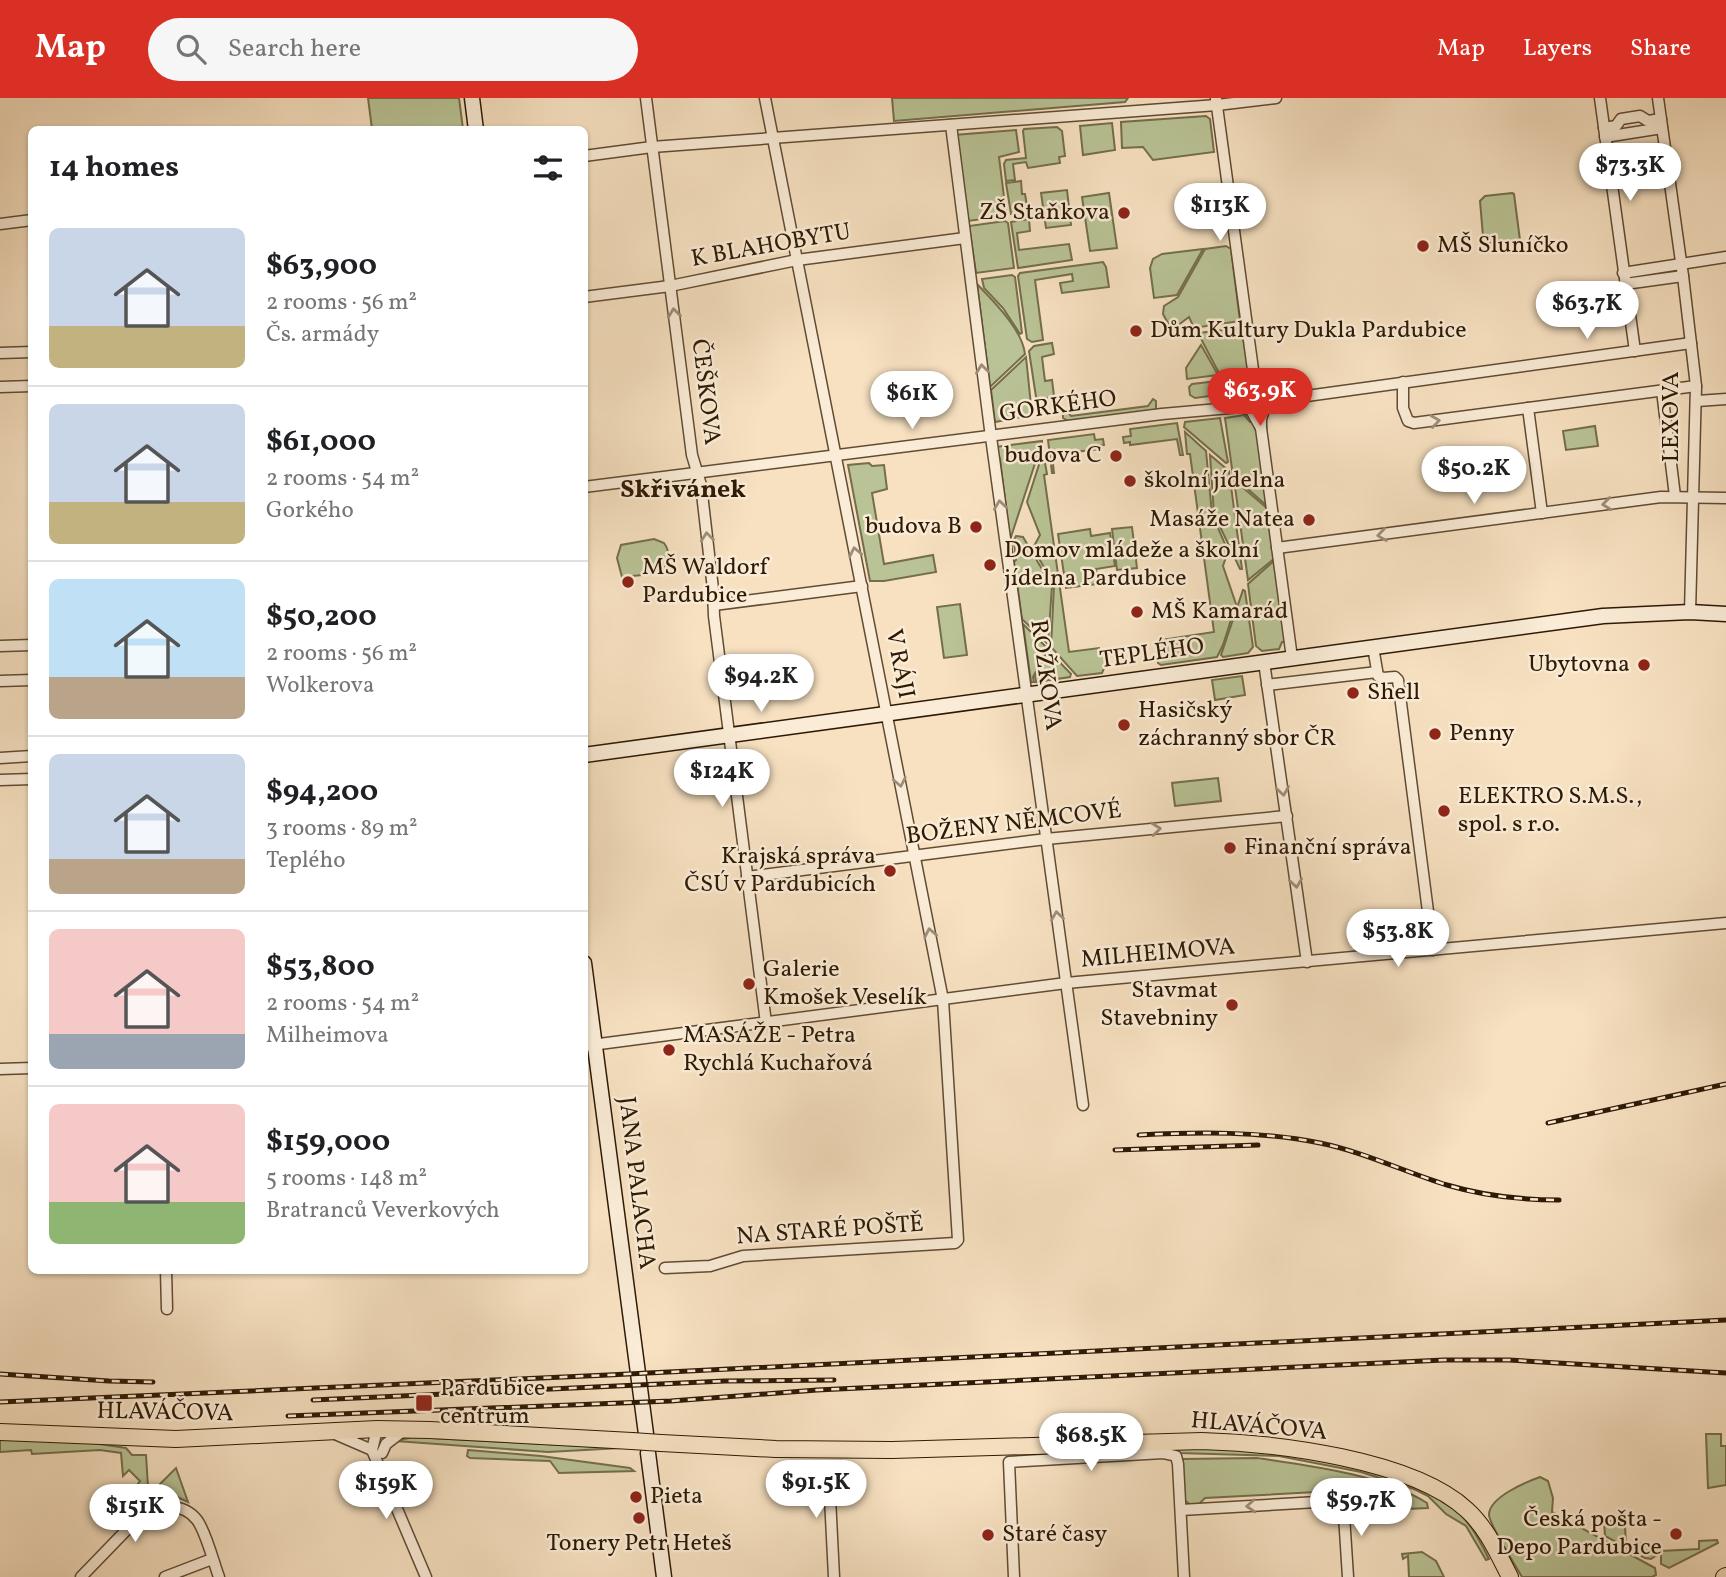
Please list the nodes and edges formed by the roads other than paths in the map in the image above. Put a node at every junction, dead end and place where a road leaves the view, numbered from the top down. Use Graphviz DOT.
graph roads {
  1 [pos="472,98"];
  2 [pos="646,98"];
  3 [pos="765,98"];
  4 [pos="1276,98"];
  5 [pos="1600,98"];
  6 [pos="1658,98"];
  7 [pos="1217,102"];
  8 [pos="1661,124"];
  9 [pos="951,125"];
  10 [pos="476,126"];
  11 [pos="1604,132"];
  12 [pos="773,138"];
  13 [pos="652,147"];
  14 [pos="588,155"];
  15 [pos="28,220"];
  16 [pos="0,224"];
  17 [pos="965,238"];
  18 [pos="1726,257"];
  19 [pos="797,260"];
  20 [pos="1682,271"];
  21 [pos="1624,279"];
  22 [pos="670,286"];
  23 [pos="588,296"];
  24 [pos="1691,343"];
  25 [pos="1634,351"];
  26 [pos="28,352"];
  27 [pos="0,354"];
  28 [pos="1254,377"];
  29 [pos="1403,382"];
  30 [pos="28,386"];
  31 [pos="1696,386"];
  32 [pos="0,387"];
  33 [pos="1662,391"];
  34 [pos="1263,394"];
  35 [pos="1249,396"];
  36 [pos="1285,399"];
  37 [pos="1726,399"];
  38 [pos="1697,401"];
  39 [pos="1265,408"];
  40 [pos="1528,408"];
  41 [pos="1251,410"];
  42 [pos="1163,414"];
  43 [pos="1261,428"];
  44 [pos="991,437"];
  45 [pos="836,456"];
  46 [pos="697,472"];
  47 [pos="588,486"];
  48 [pos="1675,496"];
  49 [pos="1693,496"];
  50 [pos="1726,498"];
  51 [pos="1542,513"];
  52 [pos="1277,548"];
  53 [pos="862,586"];
  54 [pos="714,605"];
  55 [pos="1690,612"];
  56 [pos="1726,614"];
  57 [pos="28,645"];
  58 [pos="0,646"];
  59 [pos="1373,647"];
  60 [pos="1292,658"];
  61 [pos="1264,662"];
  62 [pos="1377,672"];
  63 [pos="28,680"];
  64 [pos="0,681"];
  65 [pos="1267,685"];
  66 [pos="1026,694"];
  67 [pos="887,715"];
  68 [pos="729,736"];
  69 [pos="588,754"];
  70 [pos="28,756"];
  71 [pos="0,758"];
  72 [pos="28,779"];
  73 [pos="0,780"];
  74 [pos="1286,816"];
  75 [pos="1046,839"];
  76 [pos="915,856"];
  77 [pos="747,877"];
  78 [pos="1726,923"];
  79 [pos="1433,950"];
  80 [pos="1307,962"];
  81 [pos="1066,983"];
  82 [pos="943,1000"];
  83 [pos="588,1018"];
  84 [pos="766,1023"];
  85 [pos="590,1046"];
  86 [pos="28,1068"];
  87 [pos="0,1069"];
  88 [pos="1083,1105"];
  89 [pos="957,1242"];
  90 [pos="665,1268"];
  91 [pos="166,1274"];
  92 [pos="167,1309"];
  93 [pos="377,1429"];
  94 [pos="405,1429"];
  95 [pos="0,1432"];
  96 [pos="330,1432"];
  97 [pos="639,1438"];
  98 [pos="655,1448"];
  99 [pos="377,1451"];
  100 [pos="831,1472"];
  101 [pos="1181,1510"];
  102 [pos="212,1559"];
  103 [pos="81,1577"];
  104 [pos="164,1577"];
  105 [pos="219,1577"];
  106 [pos="426,1577"];
  107 [pos="664,1577"];
  108 [pos="834,1577"];
  109 [pos="1014,1577"];
  110 [pos="1184,1577"];
  111 [pos="1348,1577"];
  112 [pos="1510,1577"];
  1 -- 10 [label="main road"];
  2 -- 13 [label="street, ČEŠKOVA"];
  3 -- 12 [label="street, V RÁJI"];
  4 -- 7 [label="street"];
  5 -- 11 [label="street"];
  6 -- 8 [label="street, LEXOVA"];
  7 -- 9 [label="street"];
  7 -- 28 [label="street"];
  8 -- 11 [label="street"];
  8 -- 20 [label="street, LEXOVA"];
  9 -- 12 [label="street"];
  9 -- 17 [label="street, ROŽKOVA"];
  11 -- 21 [label="street"];
  12 -- 13 [label="street"];
  12 -- 19 [label="street, V RÁJI"];
  13 -- 14 [label="street"];
  13 -- 22 [label="street, ČEŠKOVA"];
  15 -- 16 [label="street"];
  17 -- 19 [label="street, K BLAHOBYTU"];
  44 -- 17 [label="street, ROŽKOVA, one-way"];
  18 -- 20 [label="street"];
  19 -- 22 [label="street, K BLAHOBYTU"];
  19 -- 45 [label="street, V RÁJI"];
  20 -- 21 [label="street"];
  20 -- 24 [label="street, LEXOVA"];
  21 -- 25 [label="street"];
  22 -- 23 [label="street, K BLAHOBYTU"];
  46 -- 22 [label="street, ČEŠKOVA, one-way"];
  24 -- 25 [label="street, GORKÉHO"];
  24 -- 31 [label="street, LEXOVA"];
  25 -- 29 [label="street, GORKÉHO"];
  26 -- 27 [label="street"];
  28 -- 34 [label="street"];
  28 -- 35 [label="street"];
  29 -- 36 [label="street, GORKÉHO"];
  29 -- 40 [label="street, one-way"];
  30 -- 32 [label="street"];
  31 -- 33 [label="street"];
  31 -- 38 [label="street, LEXOVA"];
  33 -- 40 [label="street"];
  33 -- 48 [label="street"];
  34 -- 35 [label="street, GORKÉHO"];
  34 -- 36 [label="street, GORKÉHO"];
  34 -- 39 [label="street"];
  35 -- 41 [label="street"];
  35 -- 42 [label="street, GORKÉHO"];
  36 -- 39 [label="street, GORKÉHO"];
  37 -- 38 [label="street"];
  38 -- 49 [label="street, LEXOVA"];
  39 -- 41 [label="street, GORKÉHO"];
  39 -- 43 [label="street"];
  40 -- 51 [label="street"];
  41 -- 42 [label="street, GORKÉHO"];
  41 -- 43 [label="street"];
  42 -- 44 [label="street, GORKÉHO"];
  43 -- 52 [label="street"];
  44 -- 45 [label="street, GORKÉHO"];
  66 -- 44 [label="street, ROŽKOVA, one-way"];
  45 -- 46 [label="street, GORKÉHO"];
  53 -- 45 [label="street, V RÁJI, one-way"];
  46 -- 47 [label="street, GORKÉHO"];
  54 -- 46 [label="street, ČEŠKOVA, one-way"];
  48 -- 49 [label="street"];
  48 -- 51 [label="street, one-way"];
  49 -- 50 [label="street"];
  49 -- 55 [label="street, LEXOVA"];
  51 -- 52 [label="street, one-way"];
  52 -- 60 [label="street"];
  53 -- 54 [label="street"];
  53 -- 67 [label="street, V RÁJI"];
  54 -- 68 [label="street, ČEŠKOVA"];
  55 -- 56 [label="main road, TEPLÉHO"];
  55 -- 59 [label="main road, TEPLÉHO"];
  57 -- 58 [label="street"];
  59 -- 60 [label="main road, TEPLÉHO"];
  59 -- 62 [label="street"];
  60 -- 61 [label="main road, TEPLÉHO"];
  61 -- 65 [label="street"];
  61 -- 66 [label="main road, TEPLÉHO"];
  62 -- 65 [label="street"];
  62 -- 79 [label="street"];
  63 -- 64 [label="street"];
  65 -- 74 [label="street, one-way"];
  66 -- 67 [label="main road, TEPLÉHO"];
  66 -- 75 [label="street, ROŽKOVA"];
  67 -- 68 [label="main road, TEPLÉHO"];
  67 -- 76 [label="street, V RÁJI, one-way"];
  68 -- 69 [label="main road, TEPLÉHO"];
  68 -- 77 [label="street, ČEŠKOVA"];
  70 -- 71 [label="street"];
  72 -- 73 [label="street"];
  75 -- 74 [label="street, BOŽENY NĚMCOVÉ, one-way"];
  74 -- 80 [label="street, one-way"];
  75 -- 76 [label="street, BOŽENY NĚMCOVÉ"];
  81 -- 75 [label="street, ROŽKOVA, one-way"];
  76 -- 77 [label="street, BOŽENY NĚMCOVÉ"];
  82 -- 76 [label="street, V RÁJI, one-way"];
  77 -- 84 [label="street, ČEŠKOVA"];
  78 -- 79 [label="street, MILHEIMOVA"];
  79 -- 80 [label="street, MILHEIMOVA"];
  80 -- 81 [label="street, MILHEIMOVA"];
  81 -- 82 [label="street, MILHEIMOVA"];
  81 -- 88 [label="street, ROŽKOVA"];
  82 -- 84 [label="street, MILHEIMOVA"];
  82 -- 89 [label="street, V RÁJI"];
  83 -- 85 [label="main road, JANA PALACHA"];
  84 -- 85 [label="street, MILHEIMOVA"];
  85 -- 97 [label="main road, JANA PALACHA"];
  86 -- 87 [label="street"];
  89 -- 90 [label="street, NA STARÉ POŠTĚ"];
  91 -- 92 [label="street"];
  93 -- 94 [label="main road, HLAVÁČOVA"];
  93 -- 96 [label="main road, HLAVÁČOVA"];
  93 -- 99 [label="street"];
  94 -- 97 [label="main road, HLAVÁČOVA"];
  94 -- 99 [label="street"];
  95 -- 96 [label="main road, HLAVÁČOVA"];
  96 -- 99 [label="street, HLAVÁČOVA"];
  97 -- 98 [label="main road, HLAVÁČOVA, bridge"];
  98 -- 107 [label="main road"];
  98 -- 112 [label="main road, HLAVÁČOVA"];
  99 -- 106 [label="street"];
  100 -- 108 [label="street"];
  101 -- 109 [label="street, HLAVÁČOVA"];
  101 -- 110 [label="street"];
  111 -- 101 [label="street, one-way"];
  102 -- 103 [label="street"];
  102 -- 104 [label="street"];
  102 -- 105 [label="street"];
}
